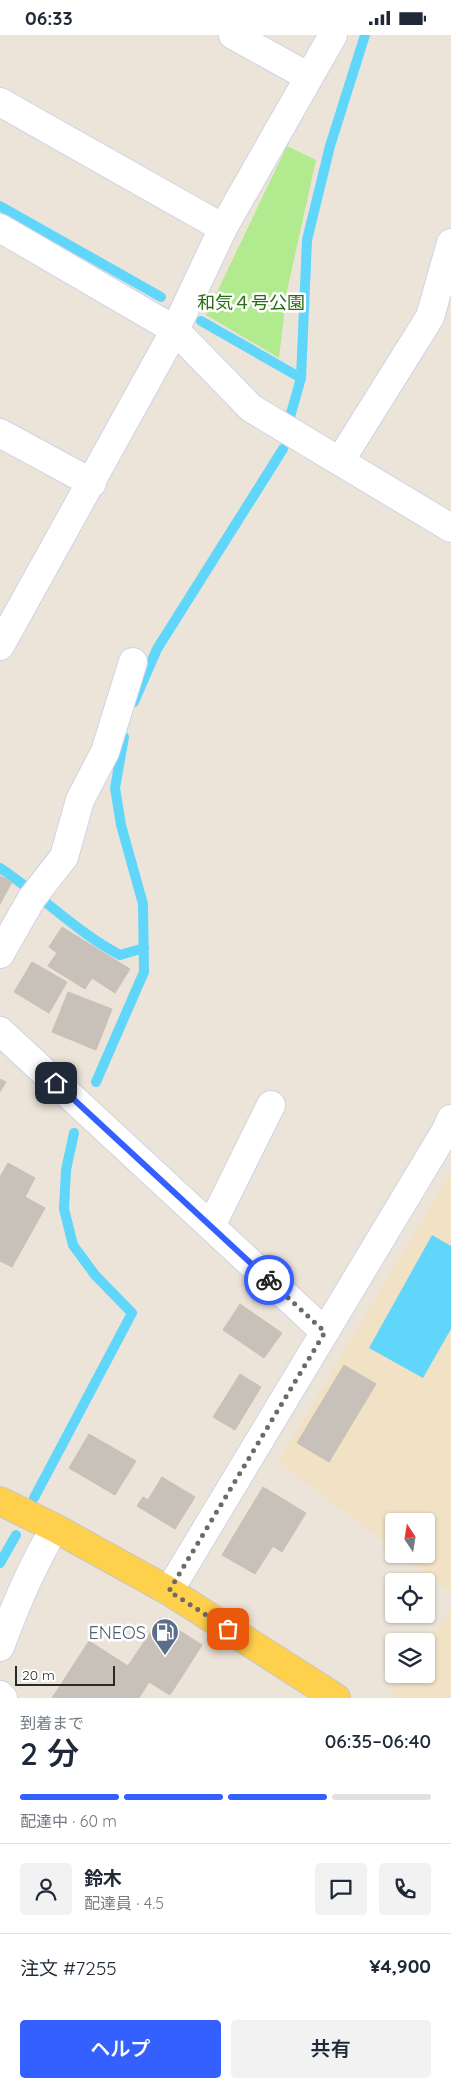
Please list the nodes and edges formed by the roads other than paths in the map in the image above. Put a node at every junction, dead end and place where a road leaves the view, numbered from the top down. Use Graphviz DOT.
graph roads {
  1 [pos="233,35"];
  2 [pos="333,35"];
  3 [pos="309,77"];
  4 [pos="0,102"];
  5 [pos="0,228"];
  6 [pos="223,228"];
  7 [pos="451,243"];
  8 [pos="175,330"];
  9 [pos="0,433"];
  10 [pos="340,461"];
  11 [pos="92,483"];
  12 [pos="451,528"];
  13 [pos="2,636"];
  14 [pos="133,661"];
  15 [pos="0,954"];
  16 [pos="0,1031"];
  17 [pos="271,1105"];
  18 [pos="449,1129"];
  19 [pos="211,1226"];
  20 [pos="325,1332"];
  21 [pos="0,1501"];
  22 [pos="55,1529"];
  23 [pos="169,1591"];
  24 [pos="0,1647"];
  25 [pos="0,1695"];
  26 [pos="3,1698"];
  27 [pos="336,1698"];
  1 -- 3 [label="street"];
  2 -- 3 [label="street"];
  3 -- 6 [label="street"];
  4 -- 6 [label="street"];
  5 -- 8 [label="street"];
  6 -- 8 [label="street"];
  7 -- 10 [label="street"];
  8 -- 10 [label="street"];
  8 -- 11 [label="street"];
  9 -- 11 [label="street"];
  10 -- 12 [label="street"];
  11 -- 13 [label="street"];
  14 -- 15 [label="street"];
  16 -- 19 [label="street"];
  17 -- 19 [label="street"];
  18 -- 20 [label="street"];
  19 -- 20 [label="street"];
  20 -- 23 [label="street"];
  21 -- 22 [label="main road"];
  22 -- 23 [label="main road"];
  22 -- 24 [label="street"];
  23 -- 27 [label="main road"];
  25 -- 26 [label="street"];
}
